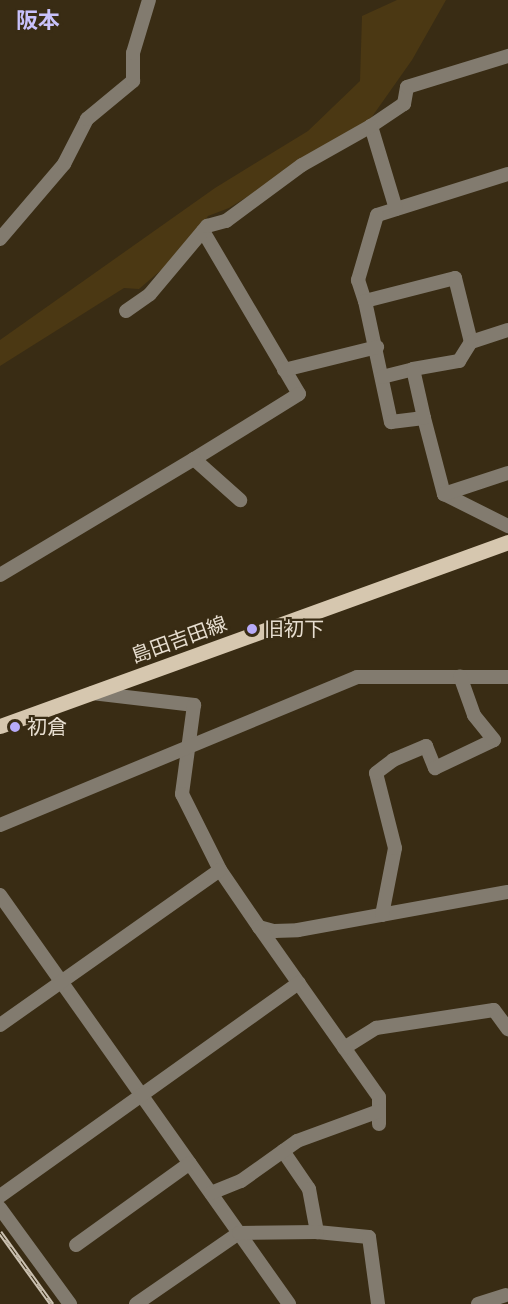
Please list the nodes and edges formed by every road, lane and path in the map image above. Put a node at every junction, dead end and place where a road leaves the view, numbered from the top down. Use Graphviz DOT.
graph roads {
  1 [pos="149,0"];
  2 [pos="508,56"];
  3 [pos="371,126"];
  4 [pos="508,174"];
  5 [pos="396,209"];
  6 [pos="203,231"];
  7 [pos="0,239"];
  8 [pos="366,301"];
  9 [pos="126,311"];
  10 [pos="508,330"];
  11 [pos="471,342"];
  12 [pos="377,347"];
  13 [pos="413,369"];
  14 [pos="284,370"];
  15 [pos="382,377"];
  16 [pos="424,418"];
  17 [pos="194,459"];
  18 [pos="508,473"];
  19 [pos="444,494"];
  20 [pos="240,500"];
  21 [pos="508,526"];
  22 [pos="508,542"];
  23 [pos="0,576"];
  24 [pos="460,676"];
  25 [pos="508,676"];
  26 [pos="92,693"];
  27 [pos="0,726"];
  28 [pos="190,746"];
  29 [pos="0,825"];
  30 [pos="220,870"];
  31 [pos="508,892"];
  32 [pos="0,896"];
  33 [pos="382,915"];
  34 [pos="260,927"];
  35 [pos="62,982"];
  36 [pos="299,983"];
  37 [pos="0,1025"];
  38 [pos="508,1029"];
  39 [pos="344,1048"];
  40 [pos="142,1095"];
  41 [pos="283,1151"];
  42 [pos="190,1163"];
  43 [pos="211,1193"];
  44 [pos="0,1196"];
  45 [pos="0,1208"];
  46 [pos="317,1232"];
  47 [pos="239,1233"];
  48 [pos="76,1245"];
  49 [pos="507,1297"];
  50 [pos="70,1304"];
  51 [pos="136,1304"];
  52 [pos="289,1304"];
  53 [pos="378,1304"];
  54 [pos="478,1304"];
  1 -- 7 [label="street"];
  2 -- 3 [label="street"];
  3 -- 5 [label="street"];
  3 -- 6 [label="street"];
  4 -- 5 [label="street"];
  5 -- 8 [label="street"];
  6 -- 9 [label="street"];
  6 -- 14 [label="street"];
  8 -- 11 [label="street"];
  8 -- 12 [label="street"];
  10 -- 11 [label="street"];
  11 -- 13 [label="street"];
  12 -- 14 [label="street"];
  12 -- 15 [label="street"];
  13 -- 15 [label="street"];
  13 -- 16 [label="street"];
  14 -- 17 [label="street"];
  15 -- 16 [label="street"];
  16 -- 19 [label="street"];
  17 -- 20 [label="street"];
  17 -- 23 [label="street"];
  18 -- 19 [label="street"];
  19 -- 21 [label="street"];
  22 -- 26 [label="main road, 島田吉田線"];
  24 -- 25 [label="street"];
  24 -- 28 [label="street"];
  24 -- 33 [label="street"];
  26 -- 27 [label="main road, 島田吉田線"];
  26 -- 28 [label="street"];
  28 -- 29 [label="street"];
  28 -- 30 [label="street"];
  30 -- 34 [label="street"];
  30 -- 35 [label="street"];
  31 -- 33 [label="street"];
  32 -- 35 [label="street"];
  33 -- 34 [label="street"];
  34 -- 36 [label="street"];
  35 -- 37 [label="street"];
  35 -- 40 [label="street"];
  36 -- 39 [label="street"];
  36 -- 40 [label="street"];
  38 -- 39 [label="street"];
  39 -- 41 [label="street"];
  40 -- 42 [label="street"];
  40 -- 44 [label="street"];
  41 -- 43 [label="street"];
  41 -- 46 [label="street"];
  42 -- 43 [label="street"];
  42 -- 48 [label="street"];
  43 -- 47 [label="street"];
  45 -- 50 [label="street"];
  46 -- 47 [label="street"];
  46 -- 53 [label="street"];
  47 -- 51 [label="street"];
  47 -- 52 [label="street"];
  49 -- 54 [label="street"];
}
